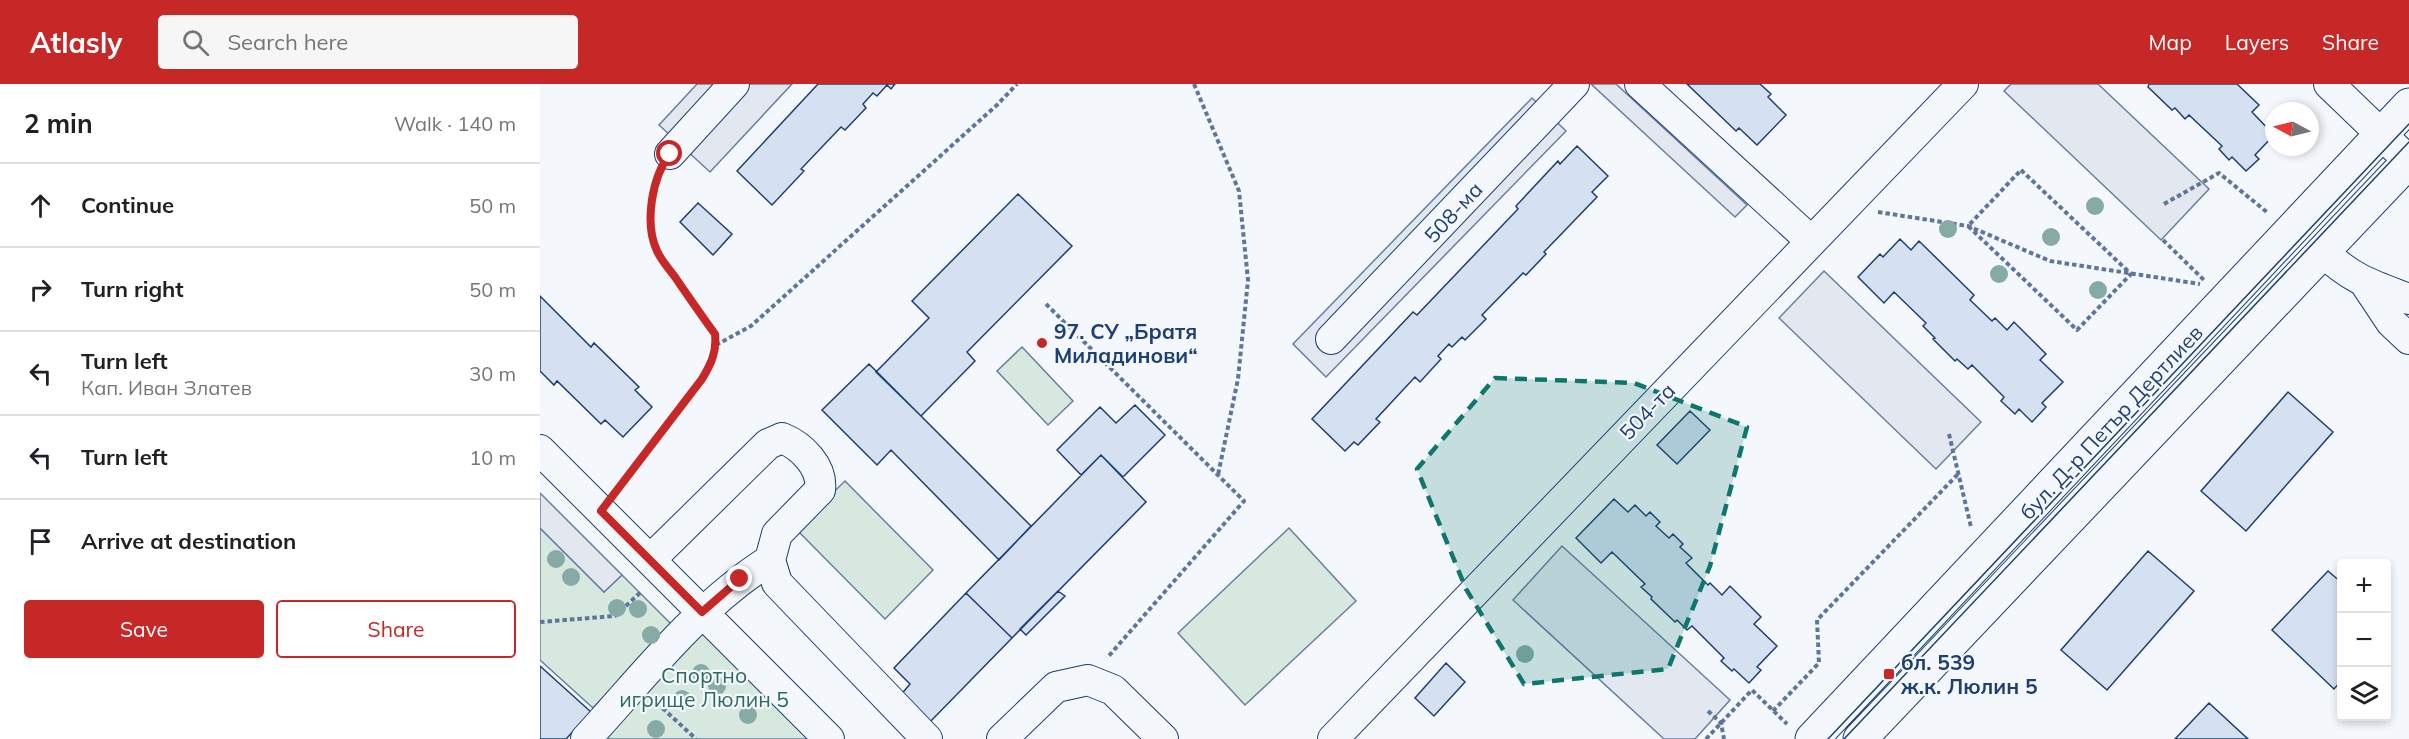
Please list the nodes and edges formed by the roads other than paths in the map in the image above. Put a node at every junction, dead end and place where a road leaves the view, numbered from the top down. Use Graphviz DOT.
graph roads {
  1 [pos="734,84"];
  2 [pos="1574,84"];
  3 [pos="1640,84"];
  4 [pos="1963,84"];
  5 [pos="2329,84"];
  6 [pos="2409,105"];
  7 [pos="2381,134"];
  8 [pos="670,154"];
  9 [pos="2409,161"];
  10 [pos="1811,241"];
  11 [pos="2323,252"];
  12 [pos="2365,283"];
  13 [pos="2409,298"];
  14 [pos="1332,339"];
  15 [pos="2409,339"];
  16 [pos="540,450"];
  17 [pos="770,560"];
  18 [pos="656,566"];
  19 [pos="702,612"];
  20 [pos="1802,734"];
  21 [pos="586,739"];
  22 [pos="830,739"];
  23 [pos="927,739"];
  24 [pos="1002,739"];
  25 [pos="1163,739"];
  26 [pos="1333,739"];
  27 [pos="1860,739"];
  1 -- 8 [label="street"];
  2 -- 14 [label="street, 508-ма"];
  3 -- 10 [label="street"];
  4 -- 10 [label="street, 504-та"];
  5 -- 7 [label="street"];
  6 -- 7 [label="main road, бул. Д-р Петър Дертлиев"];
  7 -- 9 [label="street"];
  7 -- 20 [label="main road, бул. Д-р Петър Дертлиев"];
  9 -- 11 [label="main road, бул. Д-р Петър Дертлиев"];
  10 -- 26 [label="street, 504-та"];
  11 -- 12 [label="street"];
  11 -- 27 [label="main road, бул. Д-р Петър Дертлиев"];
  12 -- 13 [label="street"];
  12 -- 15 [label="street"];
  16 -- 18 [label="street"];
  17 -- 18 [label="street"];
  17 -- 19 [label="street"];
  17 -- 23 [label="street"];
  18 -- 19 [label="street"];
  19 -- 21 [label="street"];
  19 -- 22 [label="street"];
  24 -- 25 [label="street"];
}
